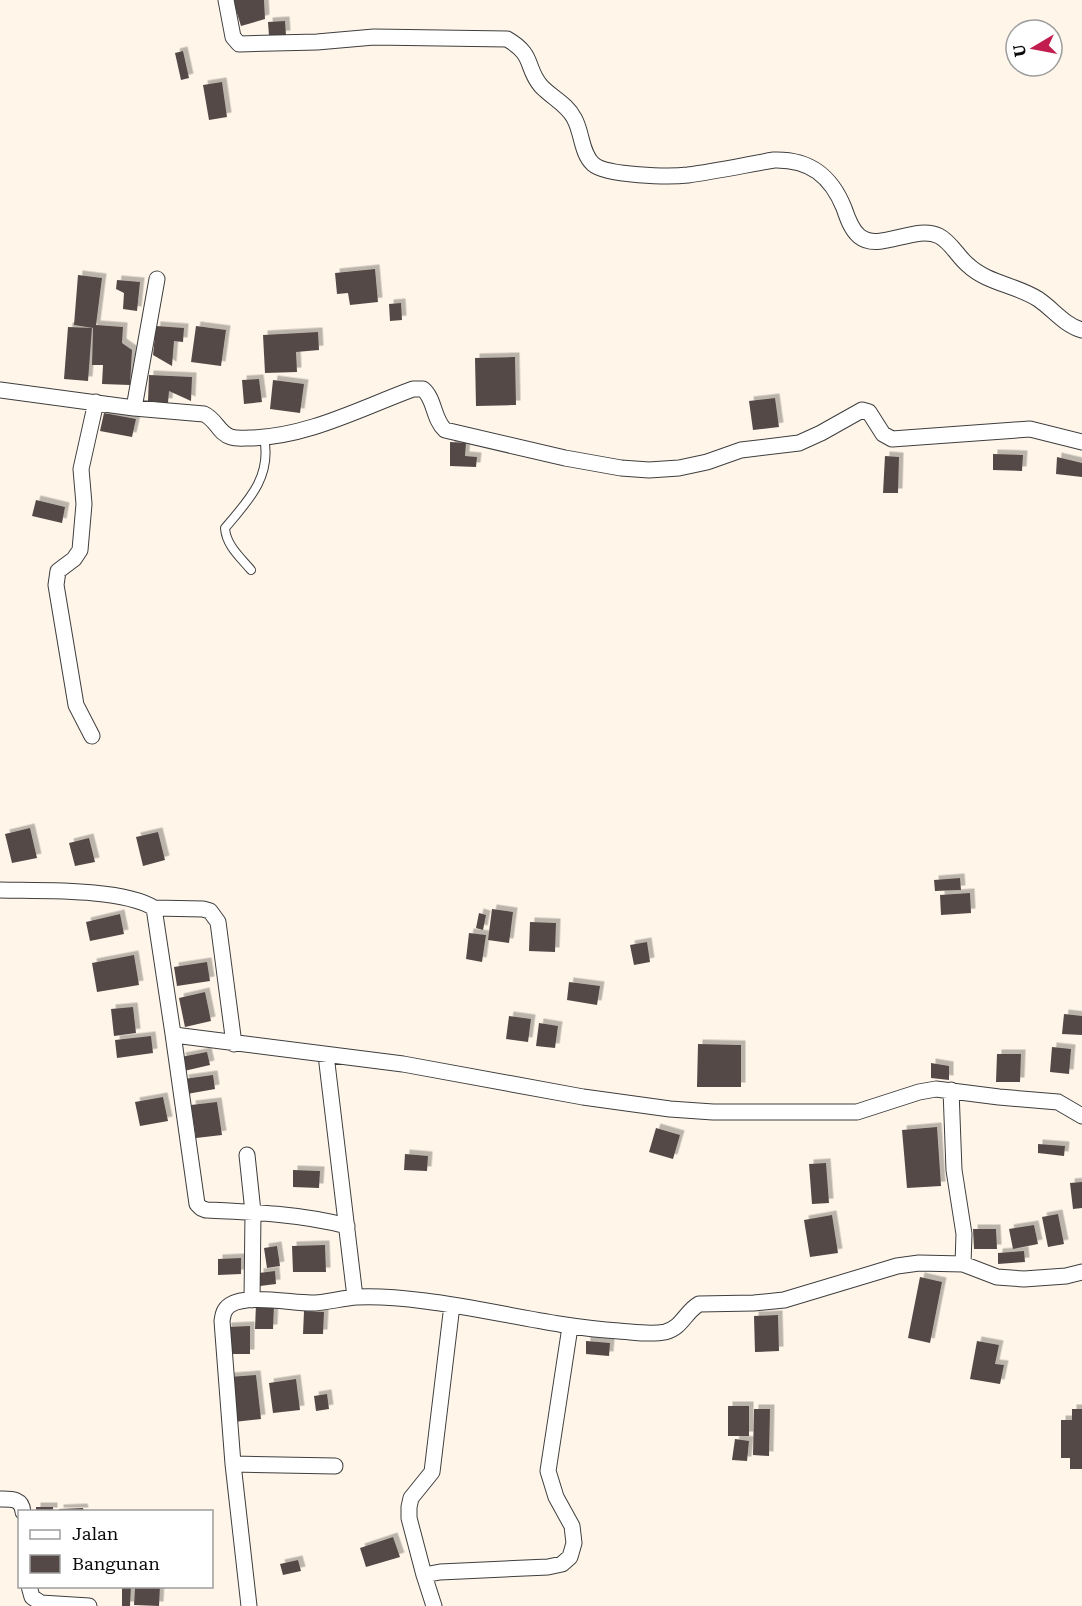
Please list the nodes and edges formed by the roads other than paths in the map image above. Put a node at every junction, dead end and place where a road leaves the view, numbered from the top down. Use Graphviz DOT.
graph roads {
  1 [pos="226,0"];
  2 [pos="157,279"];
  3 [pos="1082,330"];
  4 [pos="0,390"];
  5 [pos="96,402"];
  6 [pos="134,408"];
  7 [pos="264,438"];
  8 [pos="1082,442"];
  9 [pos="251,570"];
  10 [pos="92,736"];
  11 [pos="0,890"];
  12 [pos="154,908"];
  13 [pos="173,1034"];
  14 [pos="234,1044"];
  15 [pos="326,1055"];
  16 [pos="951,1090"];
  17 [pos="1082,1116"];
  18 [pos="247,1155"];
  19 [pos="253,1212"];
  20 [pos="347,1226"];
  21 [pos="963,1264"];
  22 [pos="1082,1272"];
  23 [pos="356,1297"];
  24 [pos="252,1300"];
  25 [pos="452,1305"];
  26 [pos="570,1327"];
  27 [pos="233,1464"];
  28 [pos="335,1466"];
  29 [pos="0,1499"];
  30 [pos="23,1510"];
  31 [pos="424,1575"];
  32 [pos="28,1588"];
  33 [pos="89,1606"];
  34 [pos="249,1606"];
  35 [pos="434,1606"];
  1 -- 3 [label="street"];
  2 -- 6 [label="street"];
  4 -- 5 [label="street"];
  5 -- 6 [label="street"];
  5 -- 10 [label="street"];
  6 -- 7 [label="street"];
  7 -- 8 [label="street"];
  7 -- 9 [label="lane"];
  11 -- 12 [label="street"];
  12 -- 13 [label="street"];
  12 -- 14 [label="street"];
  13 -- 14 [label="street"];
  13 -- 19 [label="street"];
  14 -- 15 [label="street"];
  15 -- 16 [label="street"];
  15 -- 20 [label="street"];
  16 -- 17 [label="street"];
  16 -- 21 [label="street"];
  18 -- 19 [label="street"];
  19 -- 20 [label="street"];
  19 -- 24 [label="street"];
  20 -- 23 [label="street"];
  21 -- 22 [label="street"];
  21 -- 26 [label="street"];
  23 -- 24 [label="street"];
  23 -- 25 [label="street"];
  24 -- 27 [label="street"];
  25 -- 26 [label="street"];
  25 -- 31 [label="street"];
  26 -- 31 [label="street"];
  27 -- 28 [label="street"];
  27 -- 34 [label="street"];
  29 -- 30 [label="street"];
  31 -- 35 [label="street"];
  32 -- 33 [label="street"];
}
